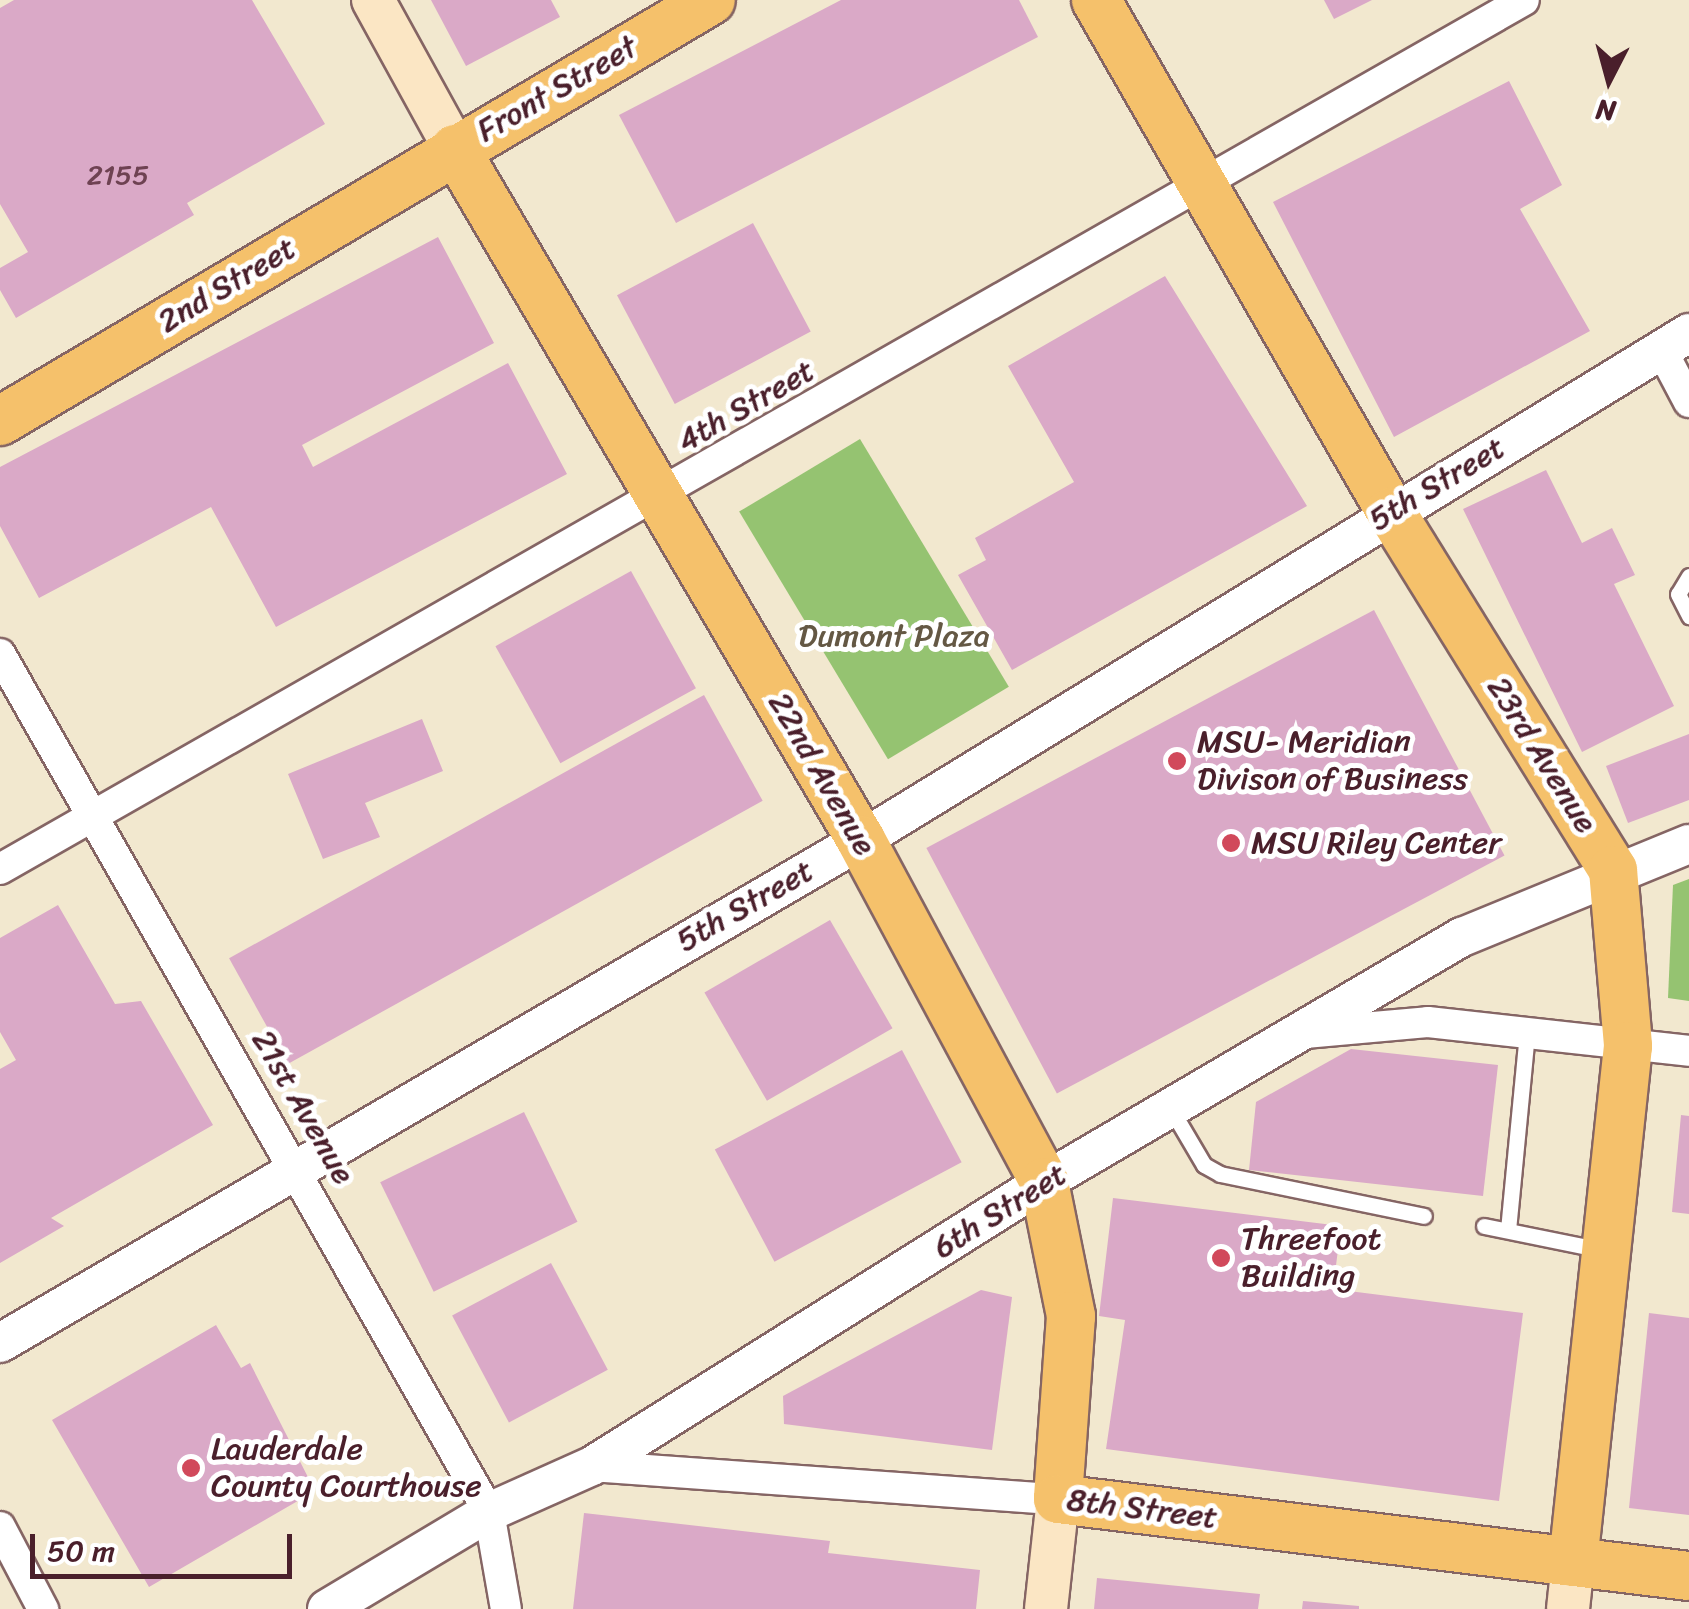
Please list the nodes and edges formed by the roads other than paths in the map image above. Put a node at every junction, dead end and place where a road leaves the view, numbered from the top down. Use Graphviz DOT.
graph roads {
  1 [pos="372,0"];
  2 [pos="711,0"];
  3 [pos="1096,0"];
  4 [pos="1524,0"];
  5 [pos="455,149"];
  6 [pos="1202,181"];
  7 [pos="1675,341"];
  8 [pos="1689,402"];
  9 [pos="0,421"];
  10 [pos="660,496"];
  11 [pos="1391,512"];
  12 [pos="1689,576"];
  13 [pos="1689,616"];
  14 [pos="0,654"];
  15 [pos="94,815"];
  16 [pos="861,840"];
  17 [pos="1689,844"];
  18 [pos="0,870"];
  19 [pos="1612,870"];
  20 [pos="1304,1033"];
  21 [pos="1527,1034"];
  22 [pos="1628,1046"];
  23 [pos="1689,1051"];
  24 [pos="1171,1110"];
  25 [pos="296,1163"];
  26 [pos="1044,1182"];
  27 [pos="1424,1216"];
  28 [pos="1484,1226"];
  29 [pos="1508,1230"];
  30 [pos="1606,1251"];
  31 [pos="0,1344"];
  32 [pos="592,1466"];
  33 [pos="1058,1498"];
  34 [pos="489,1512"];
  35 [pos="0,1526"];
  36 [pos="1573,1562"];
  37 [pos="1689,1576"];
  38 [pos="44,1609"];
  39 [pos="327,1609"];
  40 [pos="506,1609"];
  41 [pos="1046,1609"];
  42 [pos="1568,1609"];
  1 -- 5 [label="main road, 22nd Avenue"];
  2 -- 5 [label="main road, Front Street"];
  3 -- 6 [label="main road, 23rd Avenue"];
  4 -- 6 [label="street, 4th Street"];
  5 -- 9 [label="main road, 2nd Street"];
  5 -- 10 [label="main road, 22nd Avenue"];
  6 -- 10 [label="street, 4th Street"];
  6 -- 11 [label="main road, 23rd Avenue"];
  7 -- 8 [label="street"];
  7 -- 11 [label="street, 5th Street"];
  10 -- 15 [label="street, 4th Street"];
  10 -- 16 [label="main road, 22nd Avenue"];
  11 -- 16 [label="street, 5th Street"];
  11 -- 19 [label="main road, 23rd Avenue"];
  12 -- 13 [label="lane"];
  14 -- 15 [label="street, 21st Avenue"];
  15 -- 18 [label="street, 4th Street"];
  15 -- 25 [label="street, 21st Avenue"];
  16 -- 25 [label="street, 5th Street"];
  16 -- 26 [label="main road, 22nd Avenue"];
  17 -- 19 [label="street, 6th Street"];
  19 -- 20 [label="street, 6th Street"];
  19 -- 22 [label="main road, 23rd Avenue"];
  20 -- 21 [label="street"];
  20 -- 24 [label="street, 6th Street"];
  21 -- 22 [label="street"];
  21 -- 29 [label="lane"];
  22 -- 23 [label="street"];
  22 -- 30 [label="main road, 23rd Avenue"];
  24 -- 26 [label="street, 6th Street"];
  24 -- 27 [label="lane"];
  25 -- 31 [label="street, 5th Street"];
  25 -- 34 [label="street, 21st Avenue"];
  26 -- 32 [label="street, 6th Street"];
  26 -- 33 [label="main road, 22nd Avenue"];
  28 -- 29 [label="lane"];
  29 -- 30 [label="lane"];
  30 -- 36 [label="main road, 23rd Avenue"];
  32 -- 33 [label="street, 8th Street"];
  32 -- 34 [label="street, 6th Street"];
  33 -- 36 [label="main road, 8th Street"];
  33 -- 41 [label="main road, 22nd Avenue"];
  34 -- 39 [label="street, 6th Street"];
  34 -- 40 [label="street, 21st Avenue"];
  35 -- 38 [label="street"];
  36 -- 37 [label="main road, 8th Street"];
  36 -- 42 [label="main road, 23rd Avenue"];
}
